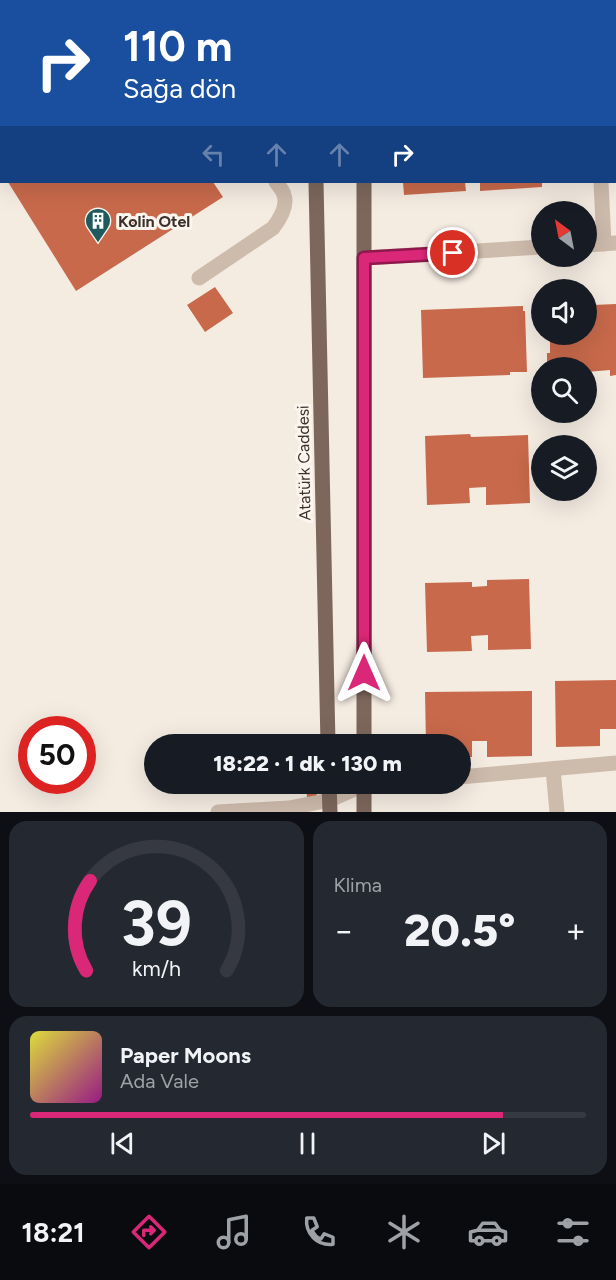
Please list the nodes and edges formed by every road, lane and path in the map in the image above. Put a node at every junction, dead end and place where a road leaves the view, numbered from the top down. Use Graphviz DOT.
graph roads {
  1 [pos="277,183"];
  2 [pos="316,183"];
  3 [pos="364,183"];
  4 [pos="606,189"];
  5 [pos="610,243"];
  6 [pos="531,248"];
  7 [pos="364,258"];
  8 [pos="199,278"];
  9 [pos="328,734"];
  10 [pos="364,734"];
  11 [pos="616,763"];
  12 [pos="553,769"];
  13 [pos="471,776"];
  14 [pos="349,794"];
  15 [pos="364,794"];
  16 [pos="330,806"];
  17 [pos="289,810"];
  18 [pos="218,812"];
  19 [pos="364,812"];
  20 [pos="557,812"];
  1 -- 8 [label="street"];
  2 -- 9 [label="main road, Atatürk Caddesi"];
  3 -- 7 [label="main road"];
  4 -- 5 [label="street"];
  6 -- 7 [label="street"];
  7 -- 10 [label="main road"];
  11 -- 12 [label="street"];
  12 -- 13 [label="street"];
  12 -- 20 [label="street"];
  14 -- 16 [label="street"];
  15 -- 19 [label="main road"];
  16 -- 17 [label="street"];
  17 -- 18 [label="street"];
}
